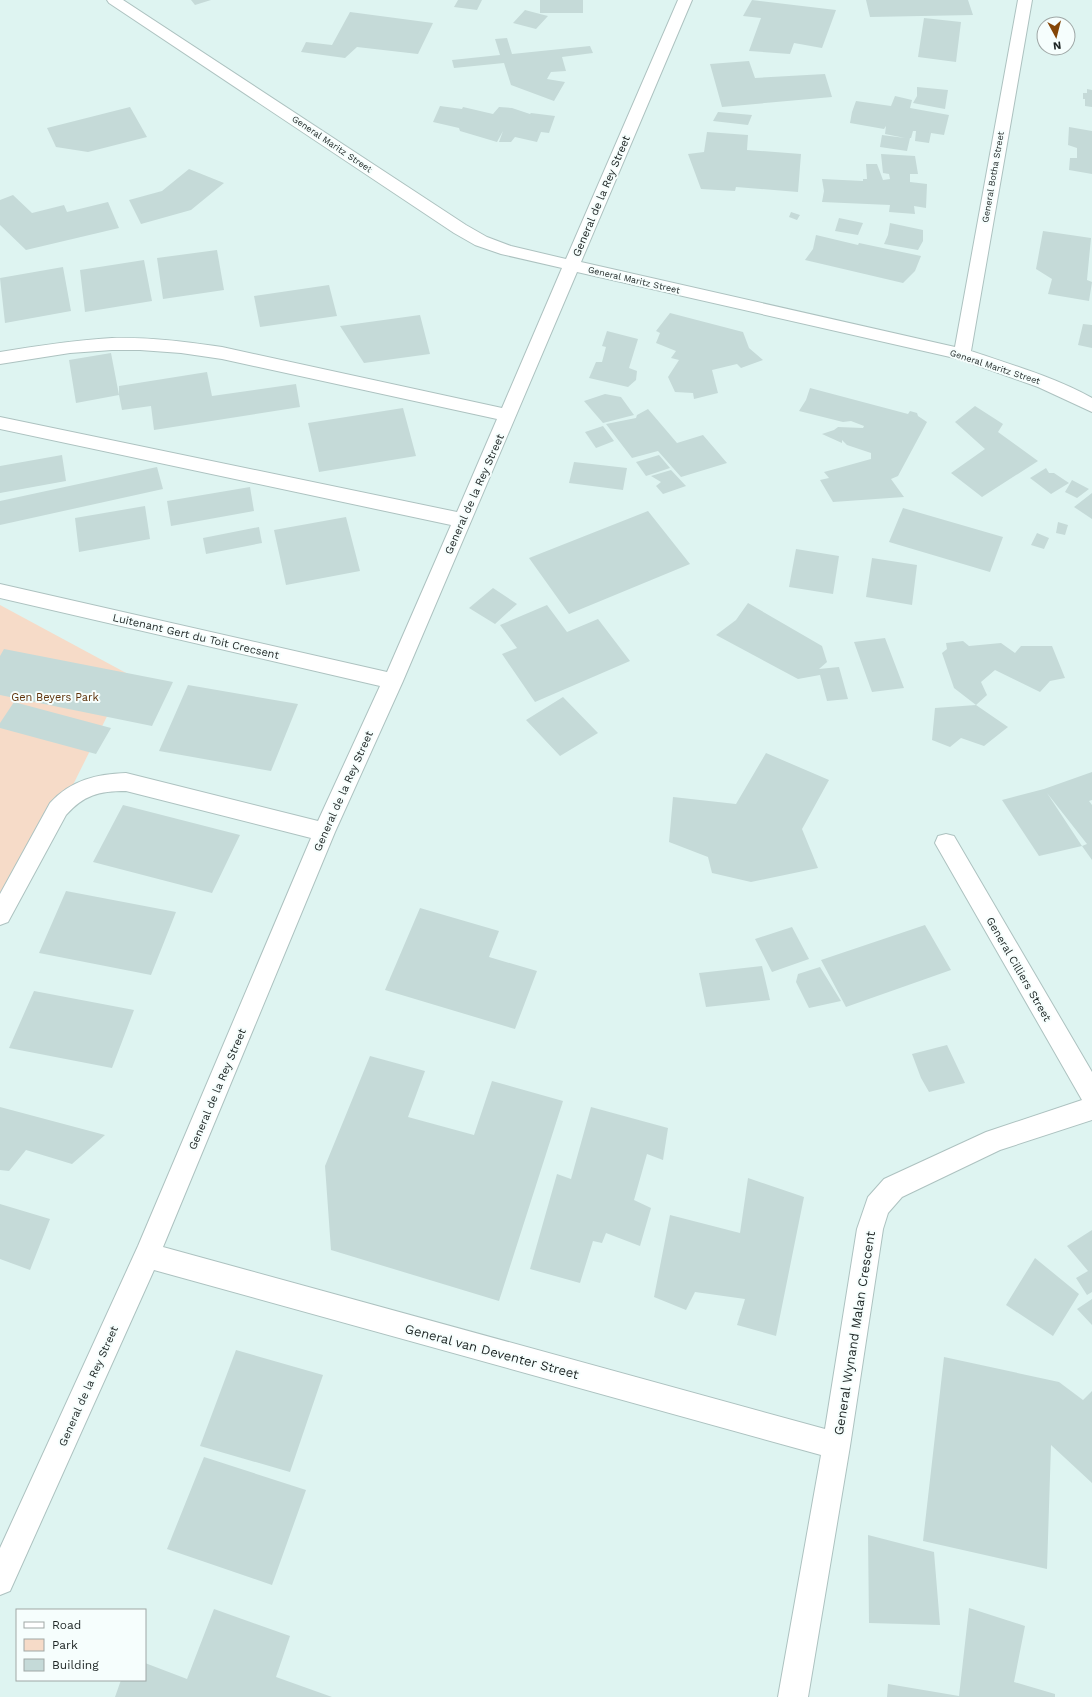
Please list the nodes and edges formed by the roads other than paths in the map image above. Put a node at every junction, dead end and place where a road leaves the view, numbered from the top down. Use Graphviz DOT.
graph roads {
  1 [pos="114,0"];
  2 [pos="685,0"];
  3 [pos="1025,0"];
  4 [pos="571,265"];
  5 [pos="962,354"];
  6 [pos="0,358"];
  7 [pos="1092,406"];
  8 [pos="508,415"];
  9 [pos="0,423"];
  10 [pos="462,520"];
  11 [pos="0,591"];
  12 [pos="392,681"];
  13 [pos="324,832"];
  14 [pos="946,843"];
  15 [pos="0,915"];
  16 [pos="1092,1095"];
  17 [pos="1092,1108"];
  18 [pos="147,1255"];
  19 [pos="836,1446"];
  20 [pos="0,1581"];
  21 [pos="793,1697"];
  1 -- 4 [label="street, General Maritz Street"];
  2 -- 4 [label="street, General de la Rey Street"];
  3 -- 5 [label="street, General Botha Street"];
  4 -- 5 [label="street, General Maritz Street"];
  4 -- 8 [label="street, General de la Rey Street"];
  5 -- 7 [label="street, General Maritz Street"];
  6 -- 8 [label="street"];
  8 -- 10 [label="street, General de la Rey Street"];
  9 -- 10 [label="street"];
  10 -- 12 [label="street, General de la Rey Street"];
  11 -- 12 [label="street, Luitenant Gert du Toit Crecsent"];
  12 -- 13 [label="street, General de la Rey Street"];
  13 -- 15 [label="street"];
  13 -- 18 [label="street, General de la Rey Street"];
  14 -- 16 [label="street, General Cilliers Street"];
  17 -- 19 [label="street, General Wynand Malan Crescent"];
  18 -- 19 [label="street, General van Deventer Street"];
  18 -- 20 [label="street, General de la Rey Street"];
  19 -- 21 [label="street, General Wynand Malan Crescent"];
}
